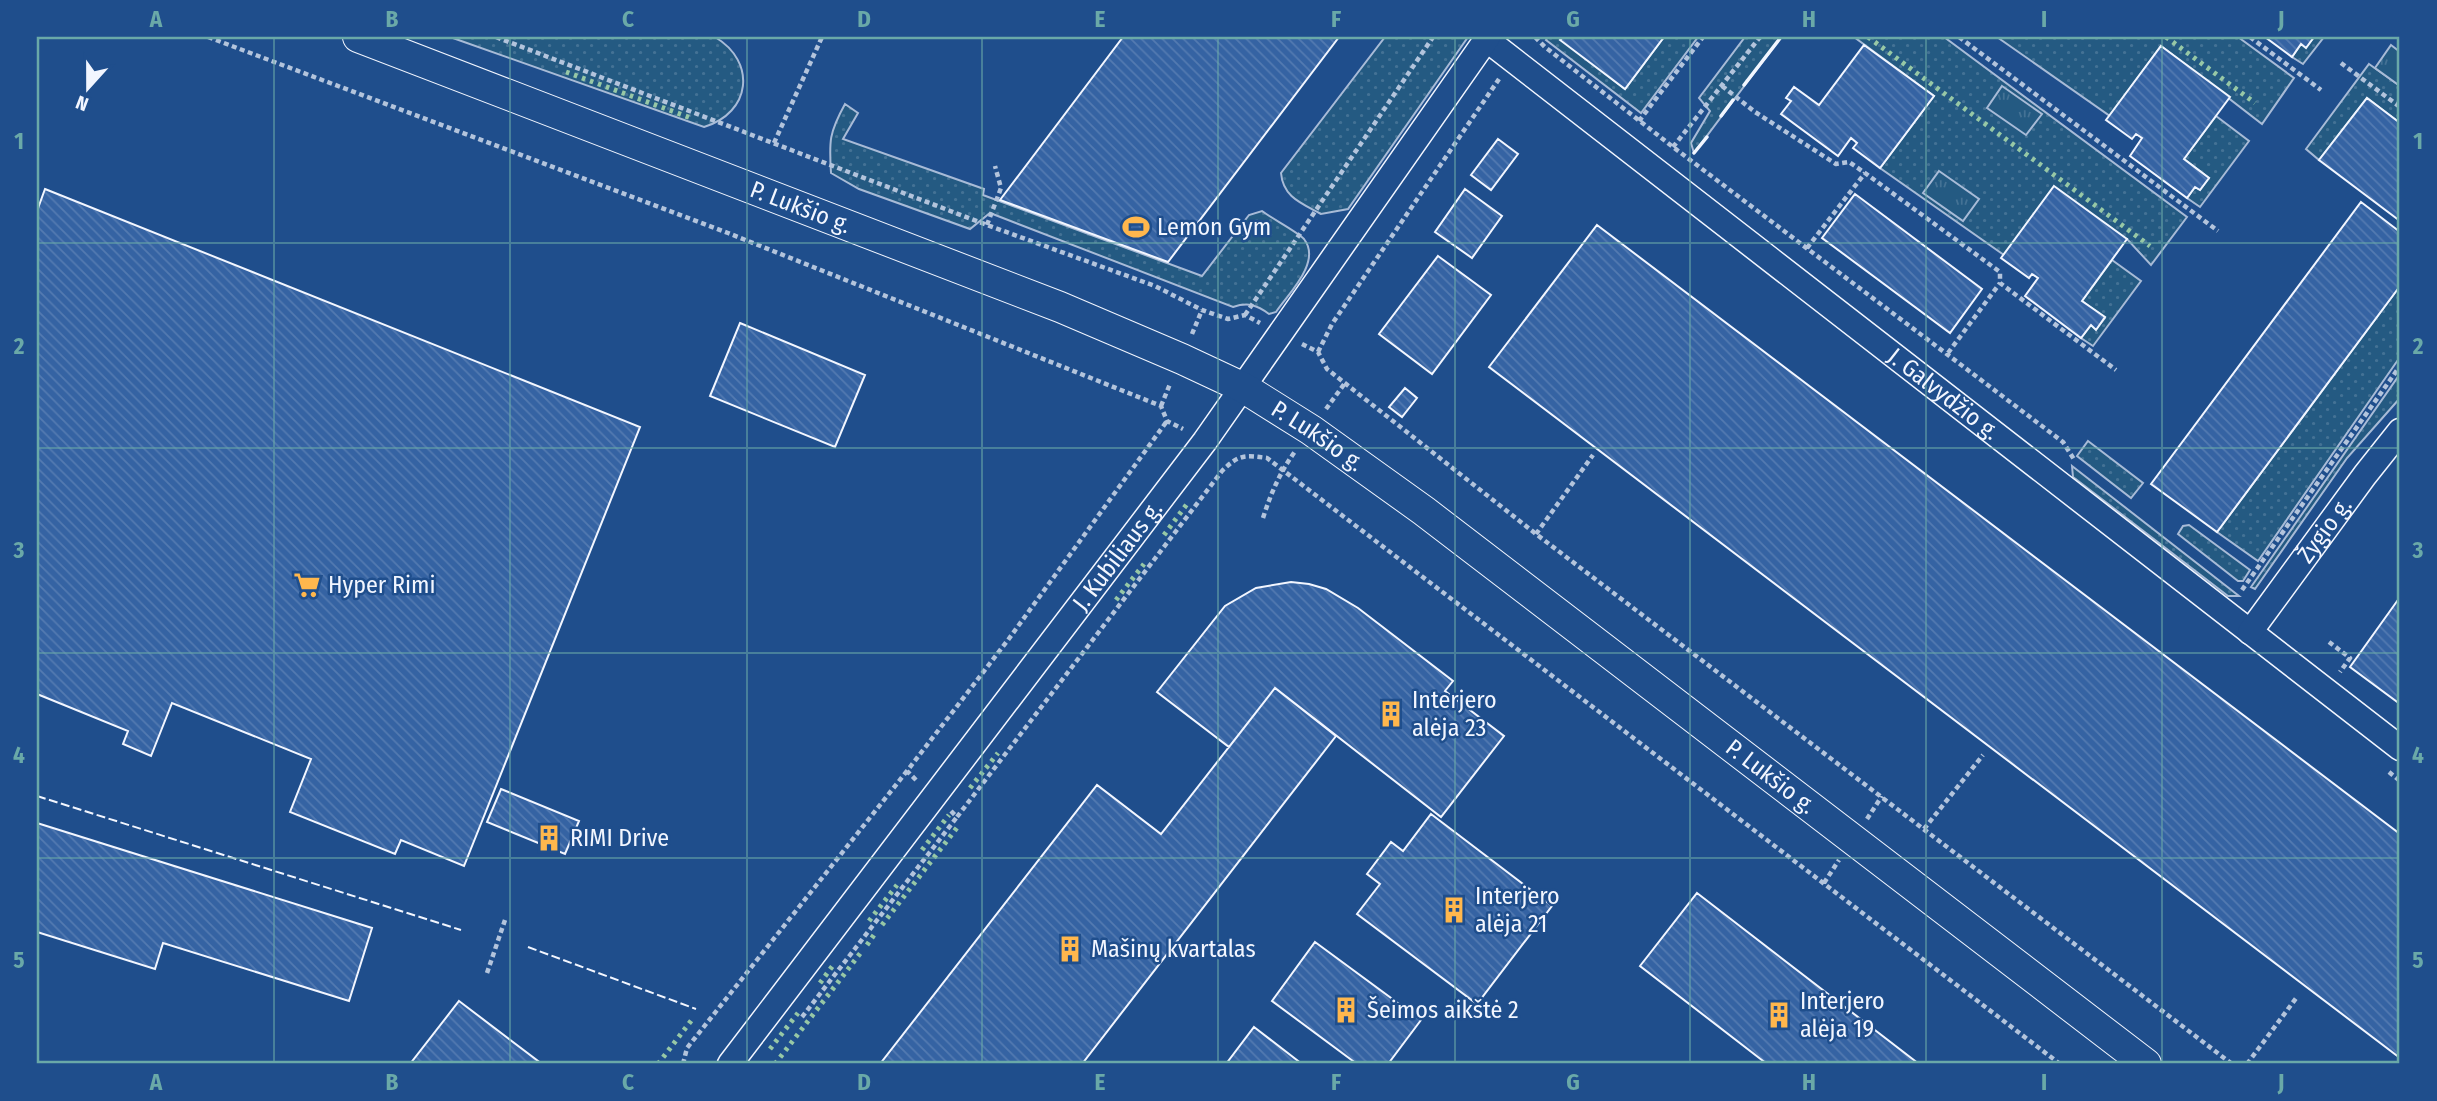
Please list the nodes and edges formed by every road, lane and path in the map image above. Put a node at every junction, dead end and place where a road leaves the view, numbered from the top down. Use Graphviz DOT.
graph roads {
  1 [pos="208,37"];
  2 [pos="358,37"];
  3 [pos="496,37"];
  4 [pos="822,37"];
  5 [pos="1433,37"];
  6 [pos="1535,37"];
  7 [pos="1703,37"];
  8 [pos="1760,37"];
  9 [pos="1959,37"];
  10 [pos="2250,37"];
  11 [pos="1487,38"];
  12 [pos="2341,63"];
  13 [pos="1497,81"];
  14 [pos="1722,86"];
  15 [pos="2321,90"];
  16 [pos="2400,107"];
  17 [pos="1639,121"];
  18 [pos="774,143"];
  19 [pos="1673,147"];
  20 [pos="995,166"];
  21 [pos="1866,173"];
  22 [pos="987,225"];
  23 [pos="2218,231"];
  24 [pos="1807,248"];
  25 [pos="2000,284"];
  26 [pos="1245,316"];
  27 [pos="1282,334"];
  28 [pos="1318,352"];
  29 [pos="1948,353"];
  30 [pos="2400,366"];
  31 [pos="2116,370"];
  32 [pos="1244,388"];
  33 [pos="2400,431"];
  34 [pos="1593,455"];
  35 [pos="2085,469"];
  36 [pos="1536,534"];
  37 [pos="2231,582"];
  38 [pos="2242,590"];
  39 [pos="2267,611"];
  40 [pos="2250,632"];
  41 [pos="1008,640"];
  42 [pos="2329,642"];
  43 [pos="2337,675"];
  44 [pos="1062,681"];
  45 [pos="2400,748"];
  46 [pos="1983,755"];
  47 [pos="907,771"];
  48 [pos="957,817"];
  49 [pos="1924,829"];
  50 [pos="505,920"];
  51 [pos="487,973"];
  52 [pos="2297,997"];
  53 [pos="798,1021"];
  54 [pos="683,1064"];
  55 [pos="730,1064"];
  56 [pos="2060,1064"];
  57 [pos="2146,1064"];
  58 [pos="2232,1064"];
  59 [pos="2247,1064"];
  1 -- 41 [label="path"];
  2 -- 32 [label="street, P. Lukšio g."];
  3 -- 18 [label="path"];
  4 -- 18 [label="path"];
  5 -- 26 [label="path"];
  6 -- 17 [label="path"];
  7 -- 17 [label="path"];
  8 -- 14 [label="path"];
  9 -- 23 [label="path"];
  10 -- 15 [label="path"];
  11 -- 27 [label="street, J. Kubiliaus g."];
  11 -- 40 [label="street, J. Galvydžio g."];
  12 -- 16 [label="path"];
  13 -- 28 [label="path"];
  14 -- 19 [label="path"];
  14 -- 21 [label="path"];
  17 -- 19 [label="path"];
  18 -- 22 [label="path"];
  19 -- 24 [label="path"];
  20 -- 22 [label="path"];
  21 -- 24 [label="path"];
  21 -- 25 [label="path"];
  22 -- 26 [label="path"];
  24 -- 29 [label="path"];
  25 -- 29 [label="path"];
  25 -- 31 [label="path"];
  26 -- 27 [label="path"];
  27 -- 28 [label="path"];
  27 -- 32 [label="street, J. Kubiliaus g."];
  28 -- 36 [label="path"];
  29 -- 35 [label="path"];
  30 -- 38 [label="path"];
  32 -- 55 [label="street, J. Kubiliaus g."];
  32 -- 57 [label="street, P. Lukšio g."];
  33 -- 39 [label="street, Žygio g."];
  34 -- 36 [label="path"];
  36 -- 49 [label="path"];
  37 -- 38 [label="path"];
  38 -- 39 [label="path"];
  39 -- 40 [label="street, Žygio g."];
  40 -- 45 [label="street, J. Galvydžio g."];
  42 -- 43 [label="path"];
  44 -- 56 [label="path"];
  46 -- 49 [label="path"];
  47 -- 54 [label="path"];
  48 -- 53 [label="path"];
  49 -- 58 [label="path"];
  50 -- 51 [label="path"];
  52 -- 59 [label="path"];
}
